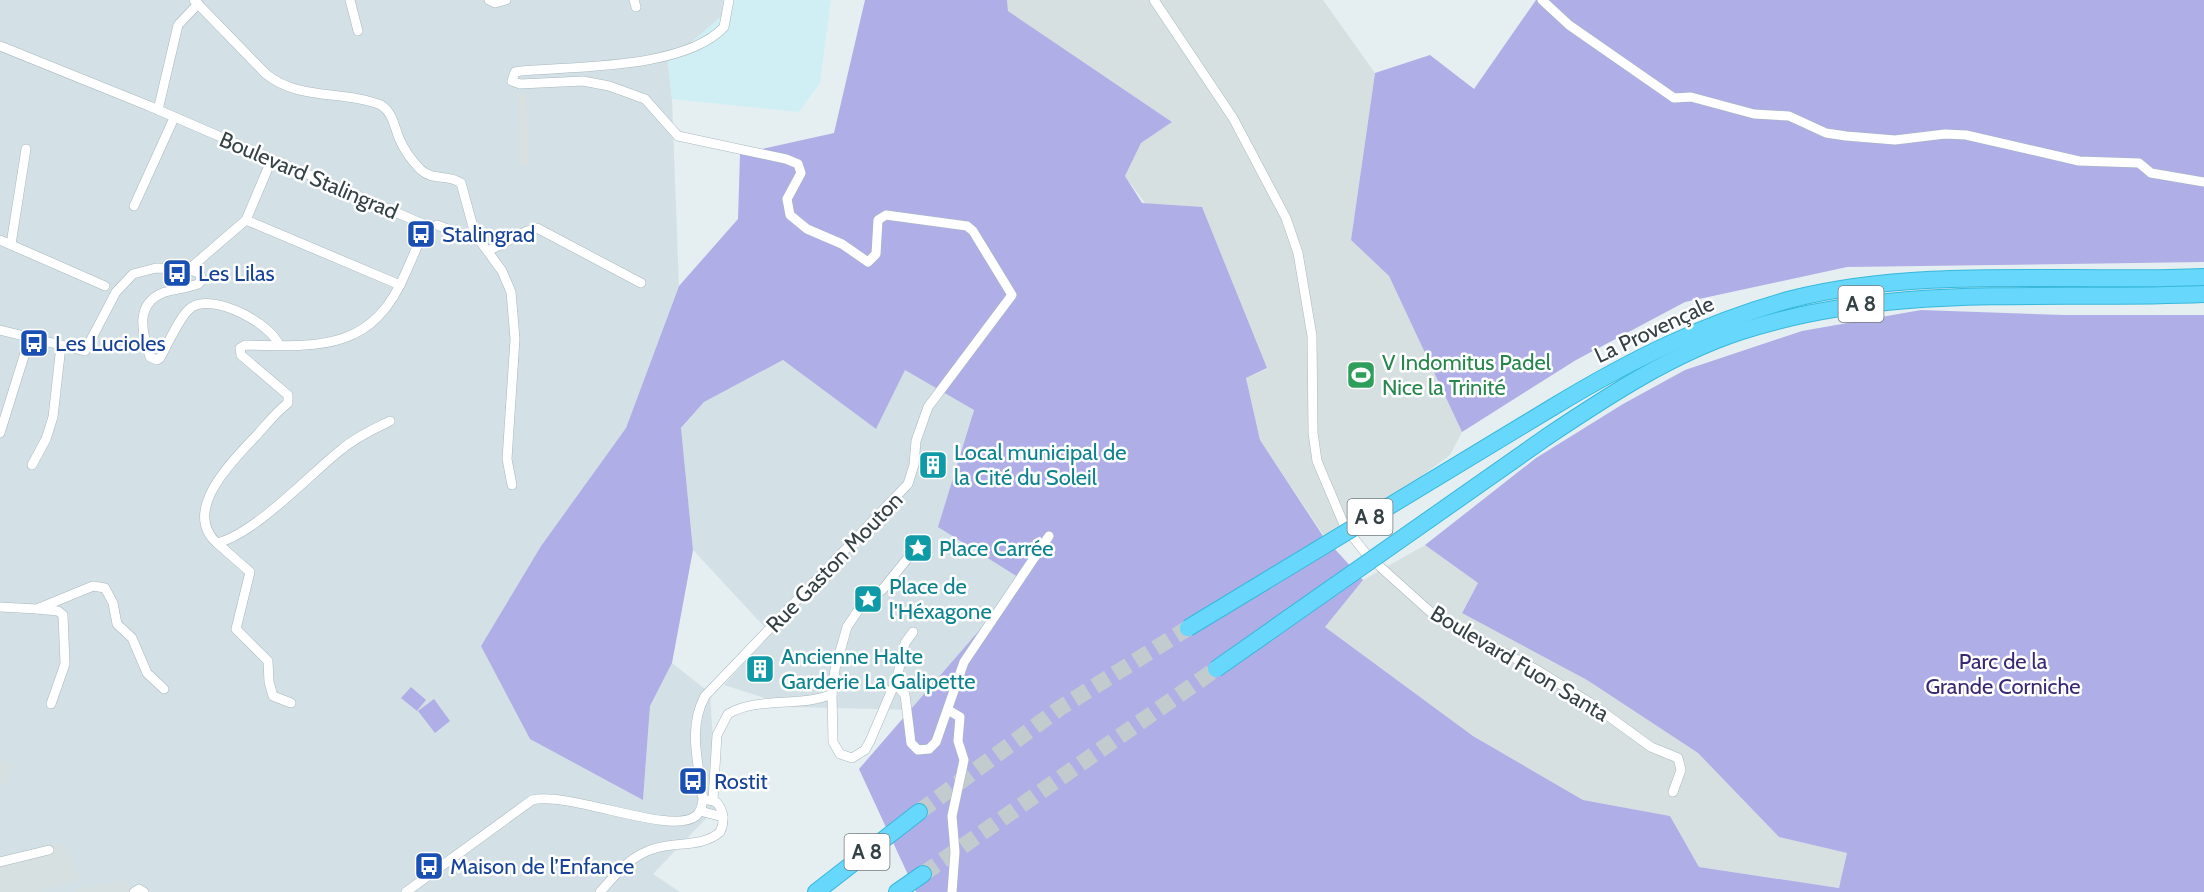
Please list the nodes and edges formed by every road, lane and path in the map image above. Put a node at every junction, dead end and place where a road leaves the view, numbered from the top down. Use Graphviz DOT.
graph roads {
  1 [pos="350,0"];
  2 [pos="506,0"];
  3 [pos="729,0"];
  4 [pos="1154,0"];
  5 [pos="1542,0"];
  6 [pos="492,1"];
  7 [pos="196,2"];
  8 [pos="358,31"];
  9 [pos="0,46"];
  10 [pos="158,110"];
  11 [pos="174,118"];
  12 [pos="26,149"];
  13 [pos="271,161"];
  14 [pos="2204,182"];
  15 [pos="134,206"];
  16 [pos="246,220"];
  17 [pos="437,225"];
  18 [pos="0,240"];
  19 [pos="477,240"];
  20 [pos="11,244"];
  21 [pos="488,251"];
  22 [pos="189,269"];
  23 [pos="2204,277"];
  24 [pos="641,283"];
  25 [pos="400,285"];
  26 [pos="105,286"];
  27 [pos="2204,294"];
  28 [pos="0,330"];
  29 [pos="30,337"];
  30 [pos="279,345"];
  31 [pos="61,346"];
  32 [pos="390,420"];
  33 [pos="0,433"];
  34 [pos="32,465"];
  35 [pos="512,485"];
  36 [pos="1049,536"];
  37 [pos="217,543"];
  38 [pos="916,548"];
  39 [pos="0,607"];
  40 [pos="37,609"];
  41 [pos="1188,628"];
  42 [pos="913,632"];
  43 [pos="1216,669"];
  44 [pos="895,683"];
  45 [pos="164,689"];
  46 [pos="832,694"];
  47 [pos="291,703"];
  48 [pos="51,704"];
  49 [pos="948,710"];
  50 [pos="1673,792"];
  51 [pos="703,800"];
  52 [pos="713,800"];
  53 [pos="700,811"];
  54 [pos="919,812"];
  55 [pos="723,817"];
  56 [pos="50,850"];
  57 [pos="0,862"];
  58 [pos="923,874"];
  59 [pos="134,892"];
  60 [pos="144,892"];
  61 [pos="406,892"];
  62 [pos="600,892"];
  63 [pos="816,892"];
  64 [pos="897,892"];
  65 [pos="952,892"];
  1 -- 8 [label="street"];
  2 -- 6 [label="street"];
  3 -- 51 [label="street, Rue Gaston Mouton"];
  4 -- 50 [label="street, Boulevard Fuon Santa"];
  5 -- 14 [label="street"];
  7 -- 10 [label="street"];
  7 -- 19 [label="street"];
  9 -- 10 [label="street, Boulevard Stalingrad"];
  10 -- 11 [label="street, Boulevard Stalingrad"];
  11 -- 13 [label="street, Boulevard Stalingrad"];
  11 -- 15 [label="street"];
  12 -- 20 [label="street"];
  13 -- 16 [label="street"];
  13 -- 25 [label="street, Boulevard Stalingrad"];
  16 -- 22 [label="street"];
  16 -- 25 [label="street"];
  17 -- 19 [label="street"];
  18 -- 20 [label="street"];
  19 -- 21 [label="street"];
  20 -- 26 [label="street"];
  21 -- 24 [label="street"];
  21 -- 35 [label="street"];
  22 -- 30 [label="street"];
  22 -- 31 [label="street"];
  23 -- 41 [label="highway, La Provençale / A 8, bridge"];
  25 -- 30 [label="street, Boulevard Stalingrad"];
  27 -- 43 [label="highway, La Provençale / A 8, bridge"];
  28 -- 29 [label="street"];
  29 -- 31 [label="street"];
  29 -- 33 [label="street"];
  30 -- 37 [label="street, Boulevard Stalingrad"];
  31 -- 34 [label="street"];
  32 -- 37 [label="street"];
  36 -- 49 [label="street"];
  37 -- 47 [label="street"];
  38 -- 46 [label="street"];
  39 -- 40 [label="street"];
  40 -- 45 [label="street"];
  40 -- 48 [label="street"];
  42 -- 44 [label="street"];
  44 -- 46 [label="street"];
  44 -- 49 [label="street"];
  46 -- 52 [label="street"];
  49 -- 65 [label="street"];
  51 -- 52 [label="street"];
  51 -- 53 [label="street"];
  52 -- 55 [label="street"];
  53 -- 55 [label="street"];
  53 -- 61 [label="street"];
  54 -- 63 [label="highway, A 8"];
  55 -- 62 [label="street"];
  56 -- 57 [label="street"];
  58 -- 64 [label="highway, A 8"];
  59 -- 60 [label="street"];
}
